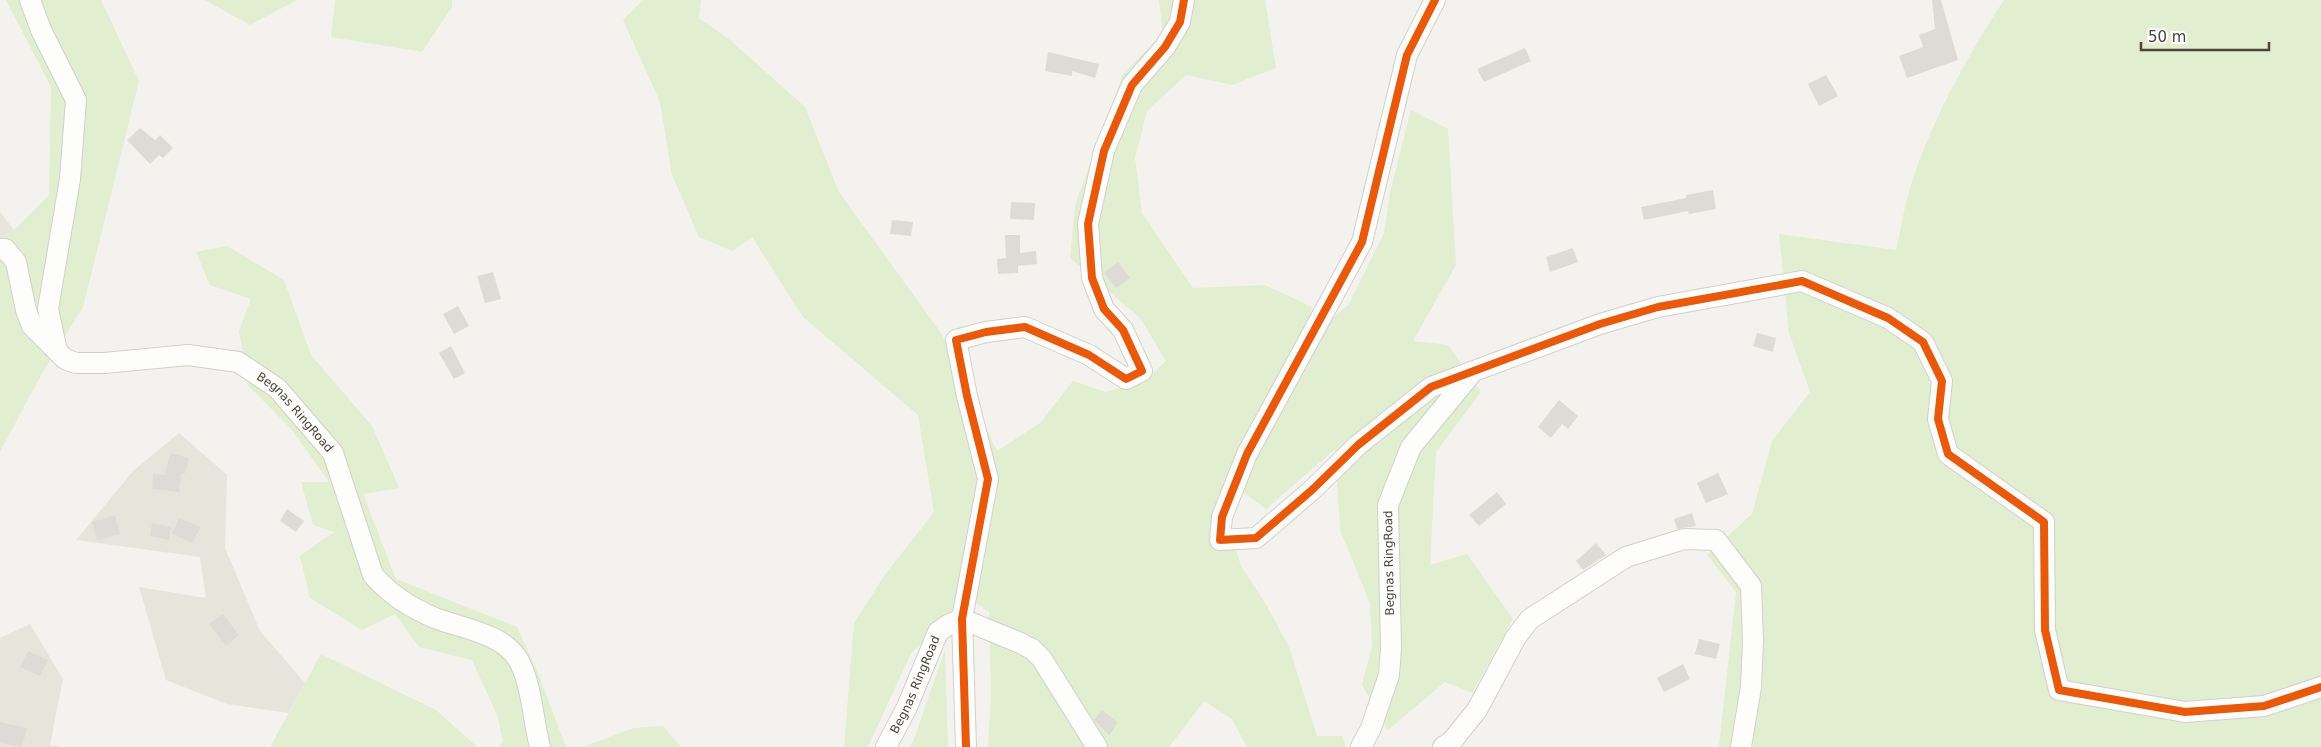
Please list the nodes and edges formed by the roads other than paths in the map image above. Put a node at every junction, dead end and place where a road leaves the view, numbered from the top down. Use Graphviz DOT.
graph roads {
  1 [pos="30,0"];
  2 [pos="1184,0"];
  3 [pos="1435,0"];
  4 [pos="0,249"];
  5 [pos="57,351"];
  6 [pos="1473,371"];
  7 [pos="962,619"];
  8 [pos="2321,687"];
  9 [pos="540,747"];
  10 [pos="886,747"];
  11 [pos="966,747"];
  12 [pos="1097,747"];
  13 [pos="1361,747"];
  14 [pos="1443,747"];
  15 [pos="1741,747"];
  1 -- 5 [label="street"];
  2 -- 7 [label="street"];
  3 -- 6 [label="street"];
  4 -- 5 [label="street, Begnas RingRoad"];
  5 -- 9 [label="street, Begnas RingRoad"];
  6 -- 8 [label="street"];
  6 -- 13 [label="street, Begnas RingRoad"];
  7 -- 10 [label="street, Begnas RingRoad"];
  7 -- 11 [label="street"];
  7 -- 12 [label="street"];
  14 -- 15 [label="street"];
}
